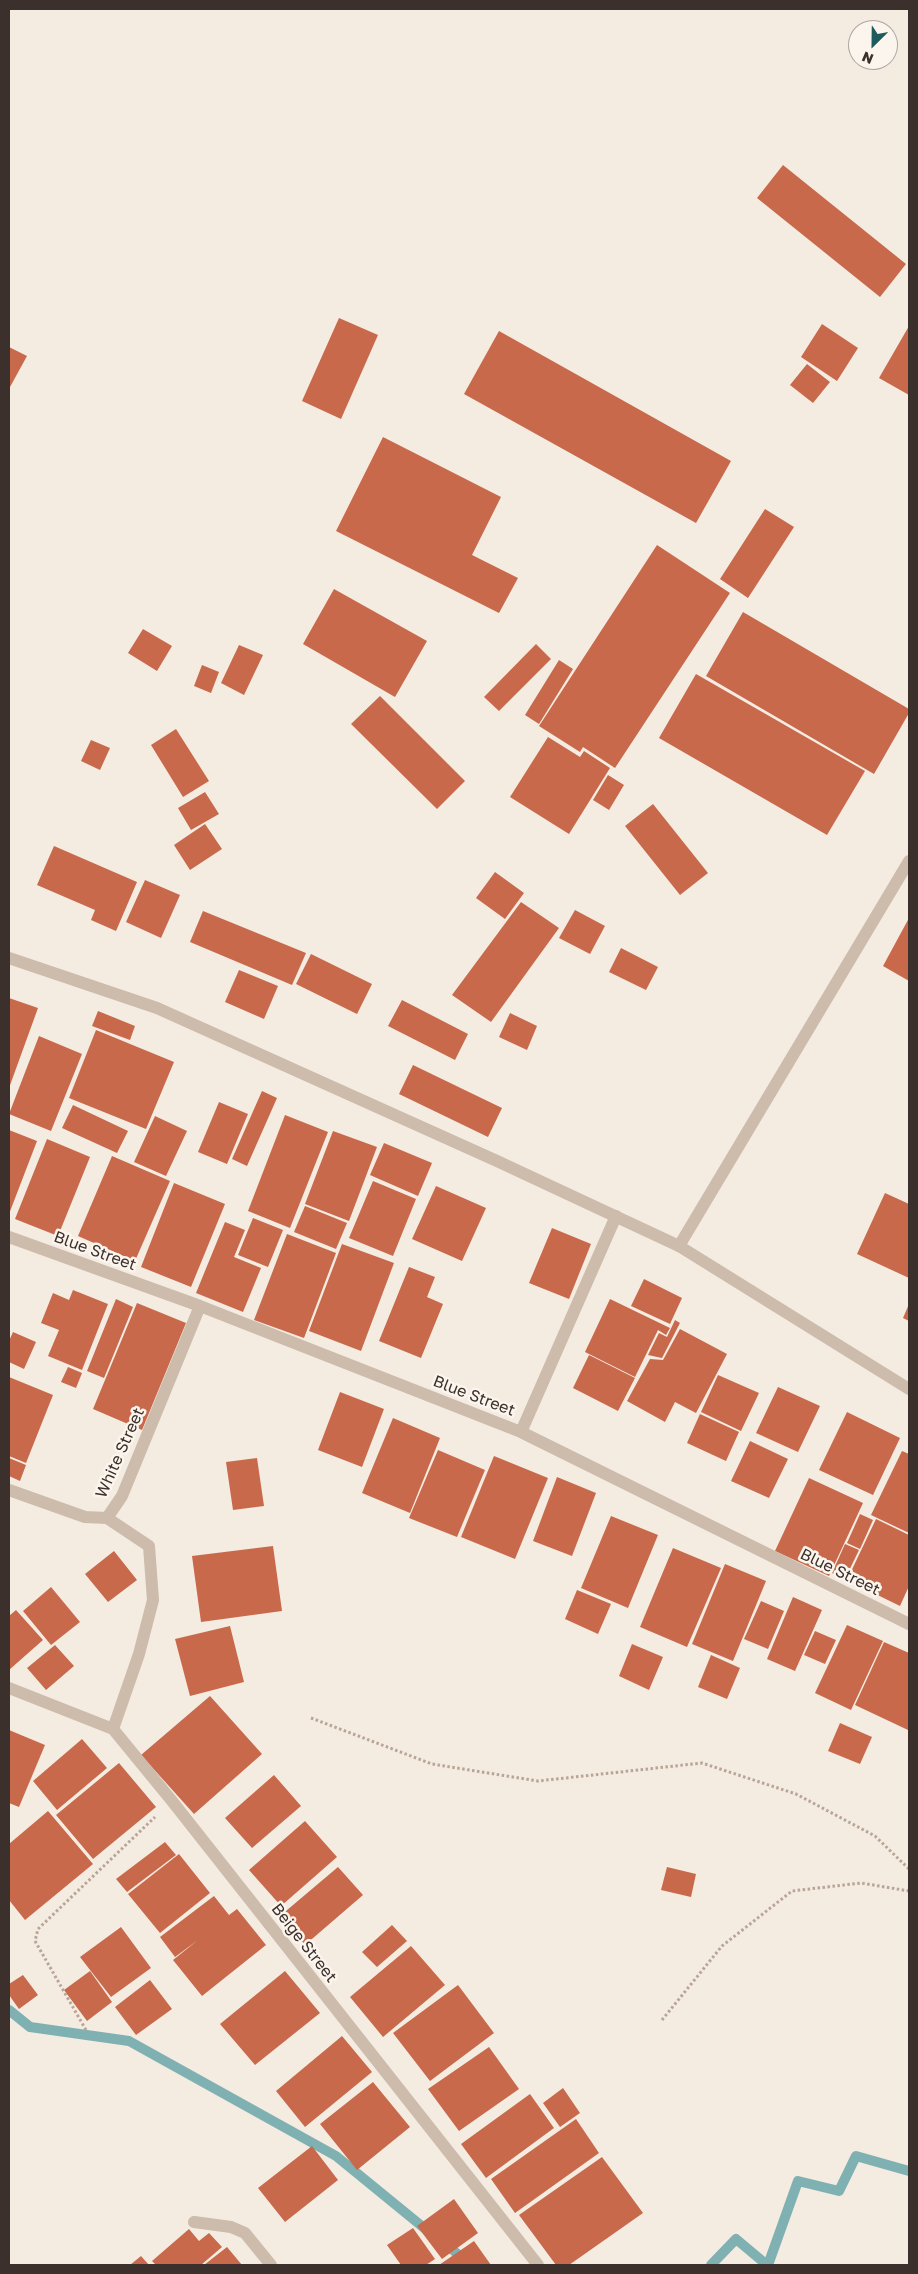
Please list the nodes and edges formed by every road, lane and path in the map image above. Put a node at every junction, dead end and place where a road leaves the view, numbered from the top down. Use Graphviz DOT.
graph roads {
  1 [pos="909,861"];
  2 [pos="9,958"];
  3 [pos="616,1216"];
  4 [pos="9,1237"];
  5 [pos="679,1246"];
  6 [pos="200,1306"];
  7 [pos="909,1389"];
  8 [pos="521,1432"];
  9 [pos="9,1490"];
  10 [pos="107,1518"];
  11 [pos="909,1624"];
  12 [pos="9,1688"];
  13 [pos="311,1718"];
  14 [pos="113,1729"];
  15 [pos="172,1801"];
  16 [pos="909,1869"];
  17 [pos="909,1891"];
  18 [pos="662,2020"];
  19 [pos="86,2030"];
  20 [pos="194,2222"];
  21 [pos="271,2265"];
  22 [pos="538,2265"];
  1 -- 5 [label="street"];
  2 -- 3 [label="street"];
  3 -- 5 [label="street"];
  3 -- 8 [label="street"];
  4 -- 6 [label="street, Blue Street"];
  5 -- 7 [label="street"];
  6 -- 8 [label="street, Blue Street"];
  6 -- 10 [label="street, White Street"];
  8 -- 11 [label="street, Blue Street"];
  9 -- 10 [label="street, White Street"];
  10 -- 14 [label="street"];
  12 -- 14 [label="street, Beige Street"];
  13 -- 16 [label="path"];
  14 -- 15 [label="street, Beige Street"];
  15 -- 19 [label="path"];
  15 -- 22 [label="street, Beige Street"];
  17 -- 18 [label="path"];
  20 -- 21 [label="street"];
}
